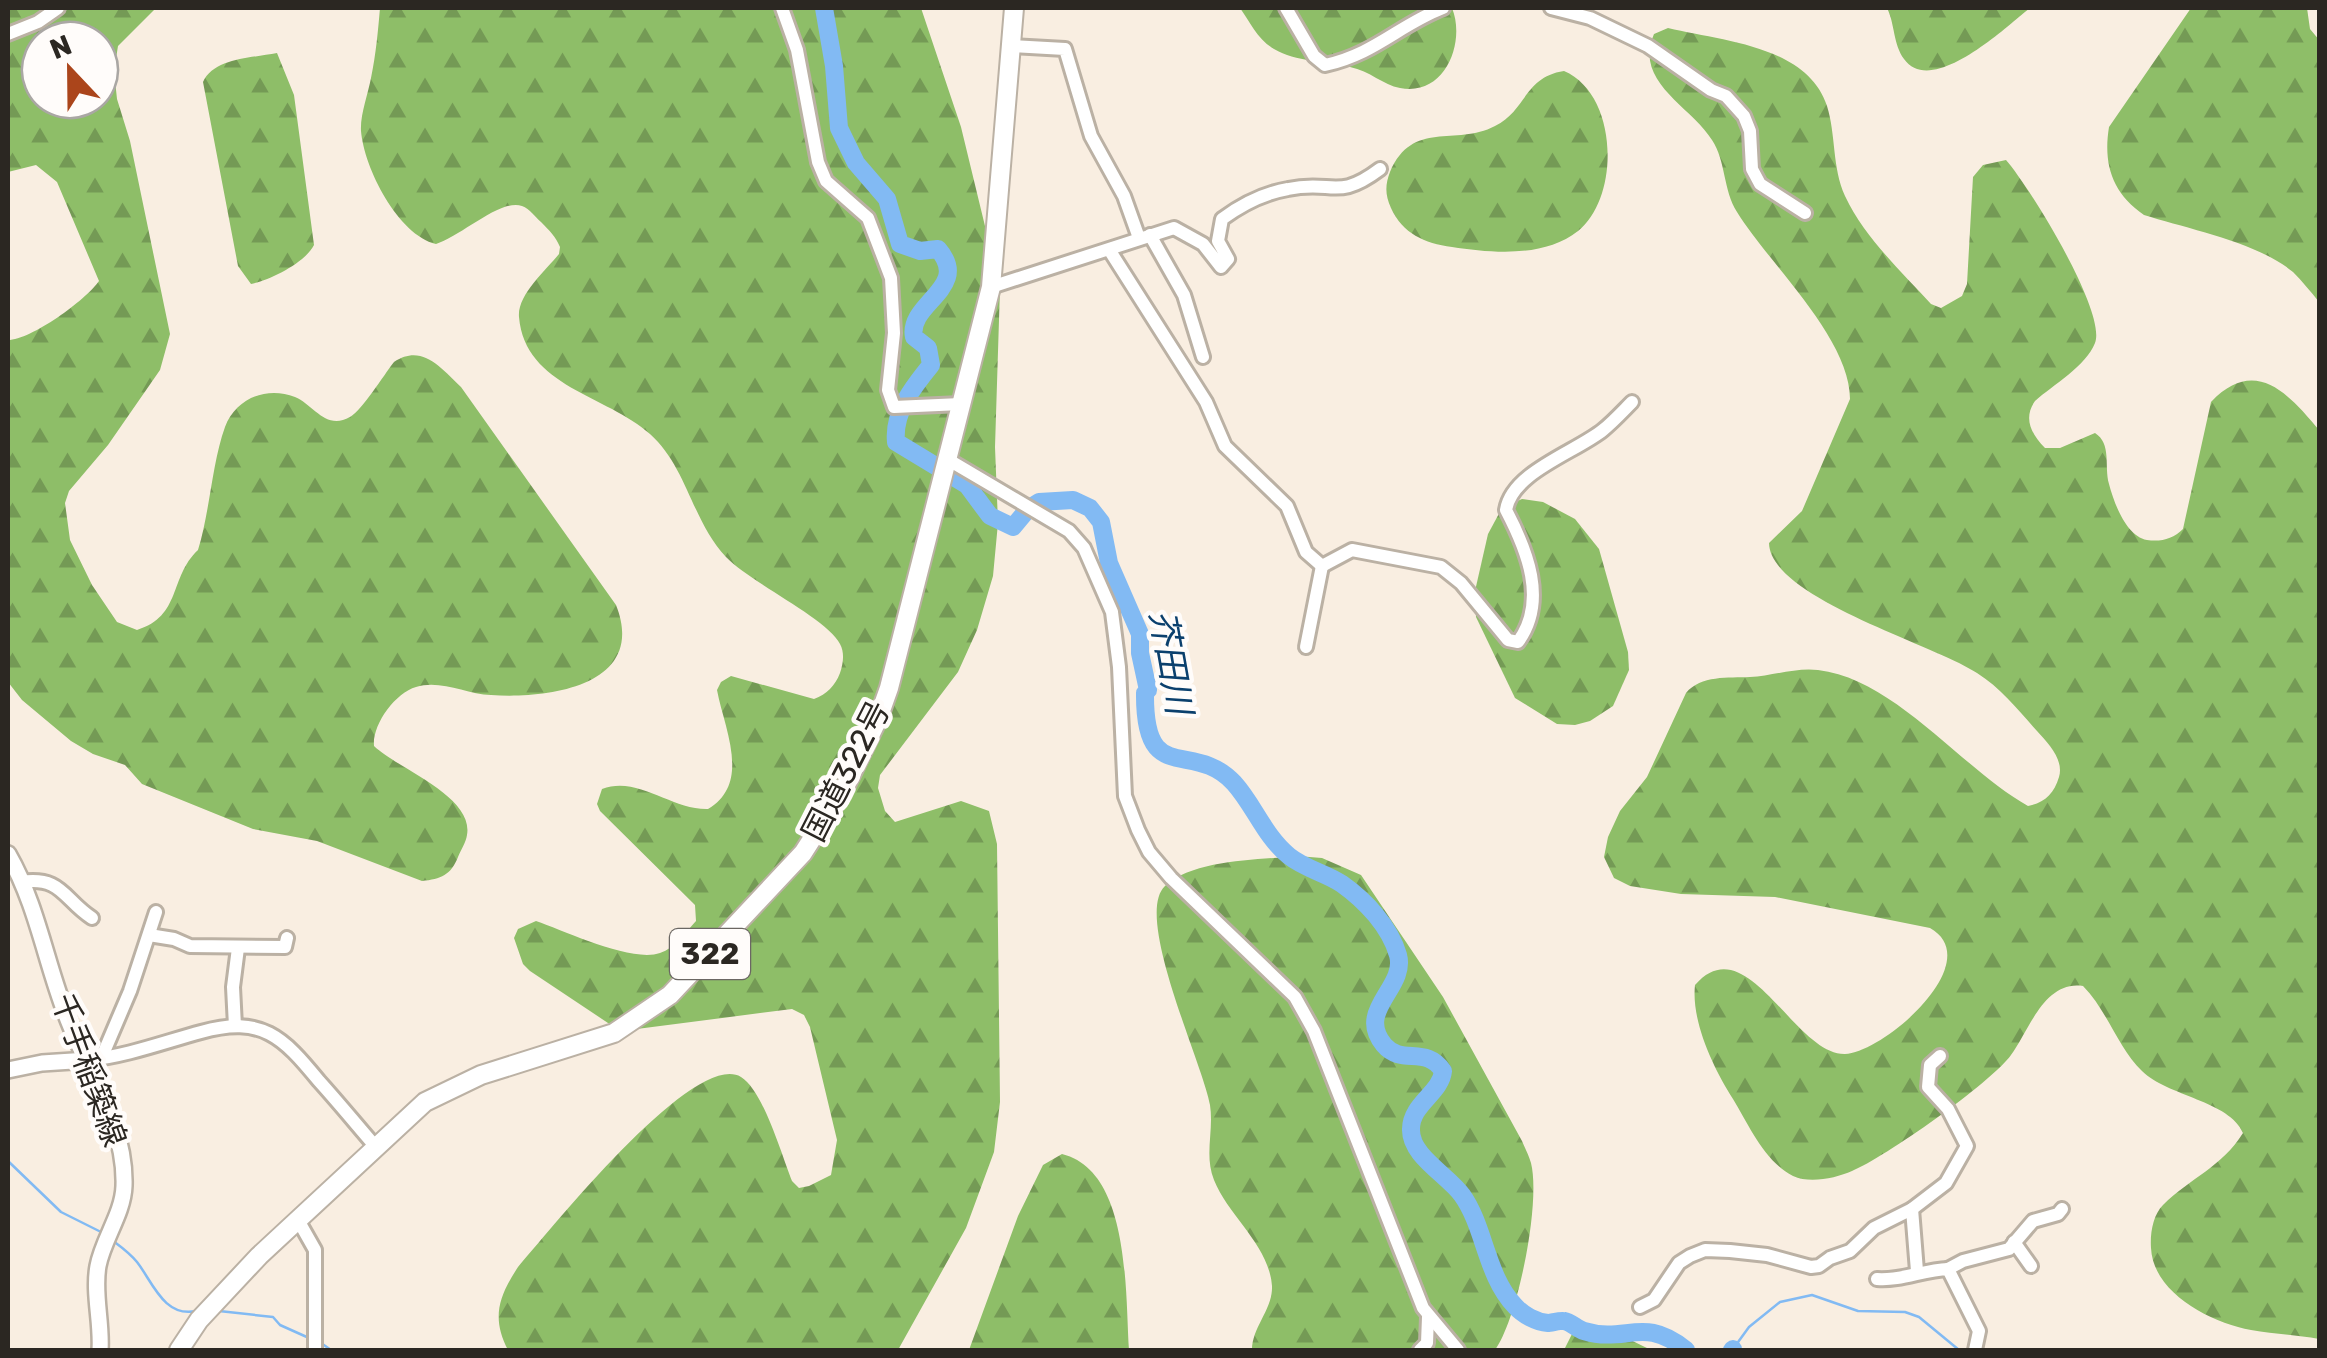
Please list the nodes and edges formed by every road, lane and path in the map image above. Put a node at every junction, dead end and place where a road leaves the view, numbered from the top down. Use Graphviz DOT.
graph roads {
  1 [pos="58,8"];
  2 [pos="782,8"];
  3 [pos="1014,8"];
  4 [pos="1286,8"];
  5 [pos="1442,8"];
  6 [pos="1551,8"];
  7 [pos="8,34"];
  8 [pos="1012,46"];
  9 [pos="1380,168"];
  10 [pos="1806,213"];
  11 [pos="1144,236"];
  12 [pos="1110,251"];
  13 [pos="991,288"];
  14 [pos="1182,365"];
  15 [pos="1632,402"];
  16 [pos="962,404"];
  17 [pos="946,463"];
  18 [pos="1322,566"];
  19 [pos="1306,647"];
  20 [pos="8,854"];
  21 [pos="21,882"];
  22 [pos="156,912"];
  23 [pos="92,918"];
  24 [pos="149,935"];
  25 [pos="288,938"];
  26 [pos="238,948"];
  27 [pos="235,1026"];
  28 [pos="1940,1056"];
  29 [pos="95,1060"];
  30 [pos="8,1070"];
  31 [pos="375,1146"];
  32 [pos="1912,1209"];
  33 [pos="2062,1209"];
  34 [pos="298,1220"];
  35 [pos="2014,1242"];
  36 [pos="2031,1266"];
  37 [pos="1948,1269"];
  38 [pos="1917,1271"];
  39 [pos="1877,1279"];
  40 [pos="1640,1307"];
  41 [pos="1428,1317"];
  42 [pos="100,1350"];
  43 [pos="179,1350"];
  44 [pos="315,1350"];
  45 [pos="1420,1350"];
  46 [pos="1458,1350"];
  47 [pos="1975,1350"];
  1 -- 7 [label="street"];
  2 -- 16 [label="street"];
  3 -- 8 [label="highway, 国道322号 / 322"];
  4 -- 5 [label="street"];
  6 -- 10 [label="street"];
  8 -- 11 [label="street"];
  8 -- 13 [label="highway, 国道322号 / 322"];
  9 -- 11 [label="street"];
  11 -- 12 [label="street"];
  11 -- 14 [label="street"];
  12 -- 13 [label="street"];
  12 -- 14 [label="street"];
  13 -- 16 [label="highway, 国道322号 / 322"];
  14 -- 18 [label="street"];
  15 -- 18 [label="street"];
  16 -- 17 [label="highway, 国道322号 / 322"];
  17 -- 31 [label="highway, 国道322号 / 322"];
  17 -- 41 [label="street"];
  18 -- 19 [label="street"];
  20 -- 21 [label="main road, 千手稲築線"];
  21 -- 23 [label="street"];
  21 -- 29 [label="main road, 千手稲築線"];
  22 -- 24 [label="street"];
  24 -- 26 [label="street"];
  24 -- 29 [label="street"];
  25 -- 26 [label="street"];
  26 -- 27 [label="street"];
  27 -- 29 [label="street"];
  27 -- 31 [label="street"];
  28 -- 32 [label="street"];
  29 -- 30 [label="main road"];
  29 -- 42 [label="main road, 千手稲築線"];
  31 -- 34 [label="highway, 国道322号 / 322"];
  32 -- 38 [label="street"];
  32 -- 40 [label="street"];
  33 -- 35 [label="street"];
  34 -- 43 [label="highway, 国道322号 / 322"];
  34 -- 44 [label="street"];
  35 -- 36 [label="street"];
  35 -- 37 [label="street"];
  37 -- 38 [label="street"];
  37 -- 47 [label="street"];
  38 -- 39 [label="street"];
  41 -- 45 [label="street"];
  41 -- 46 [label="street"];
}
